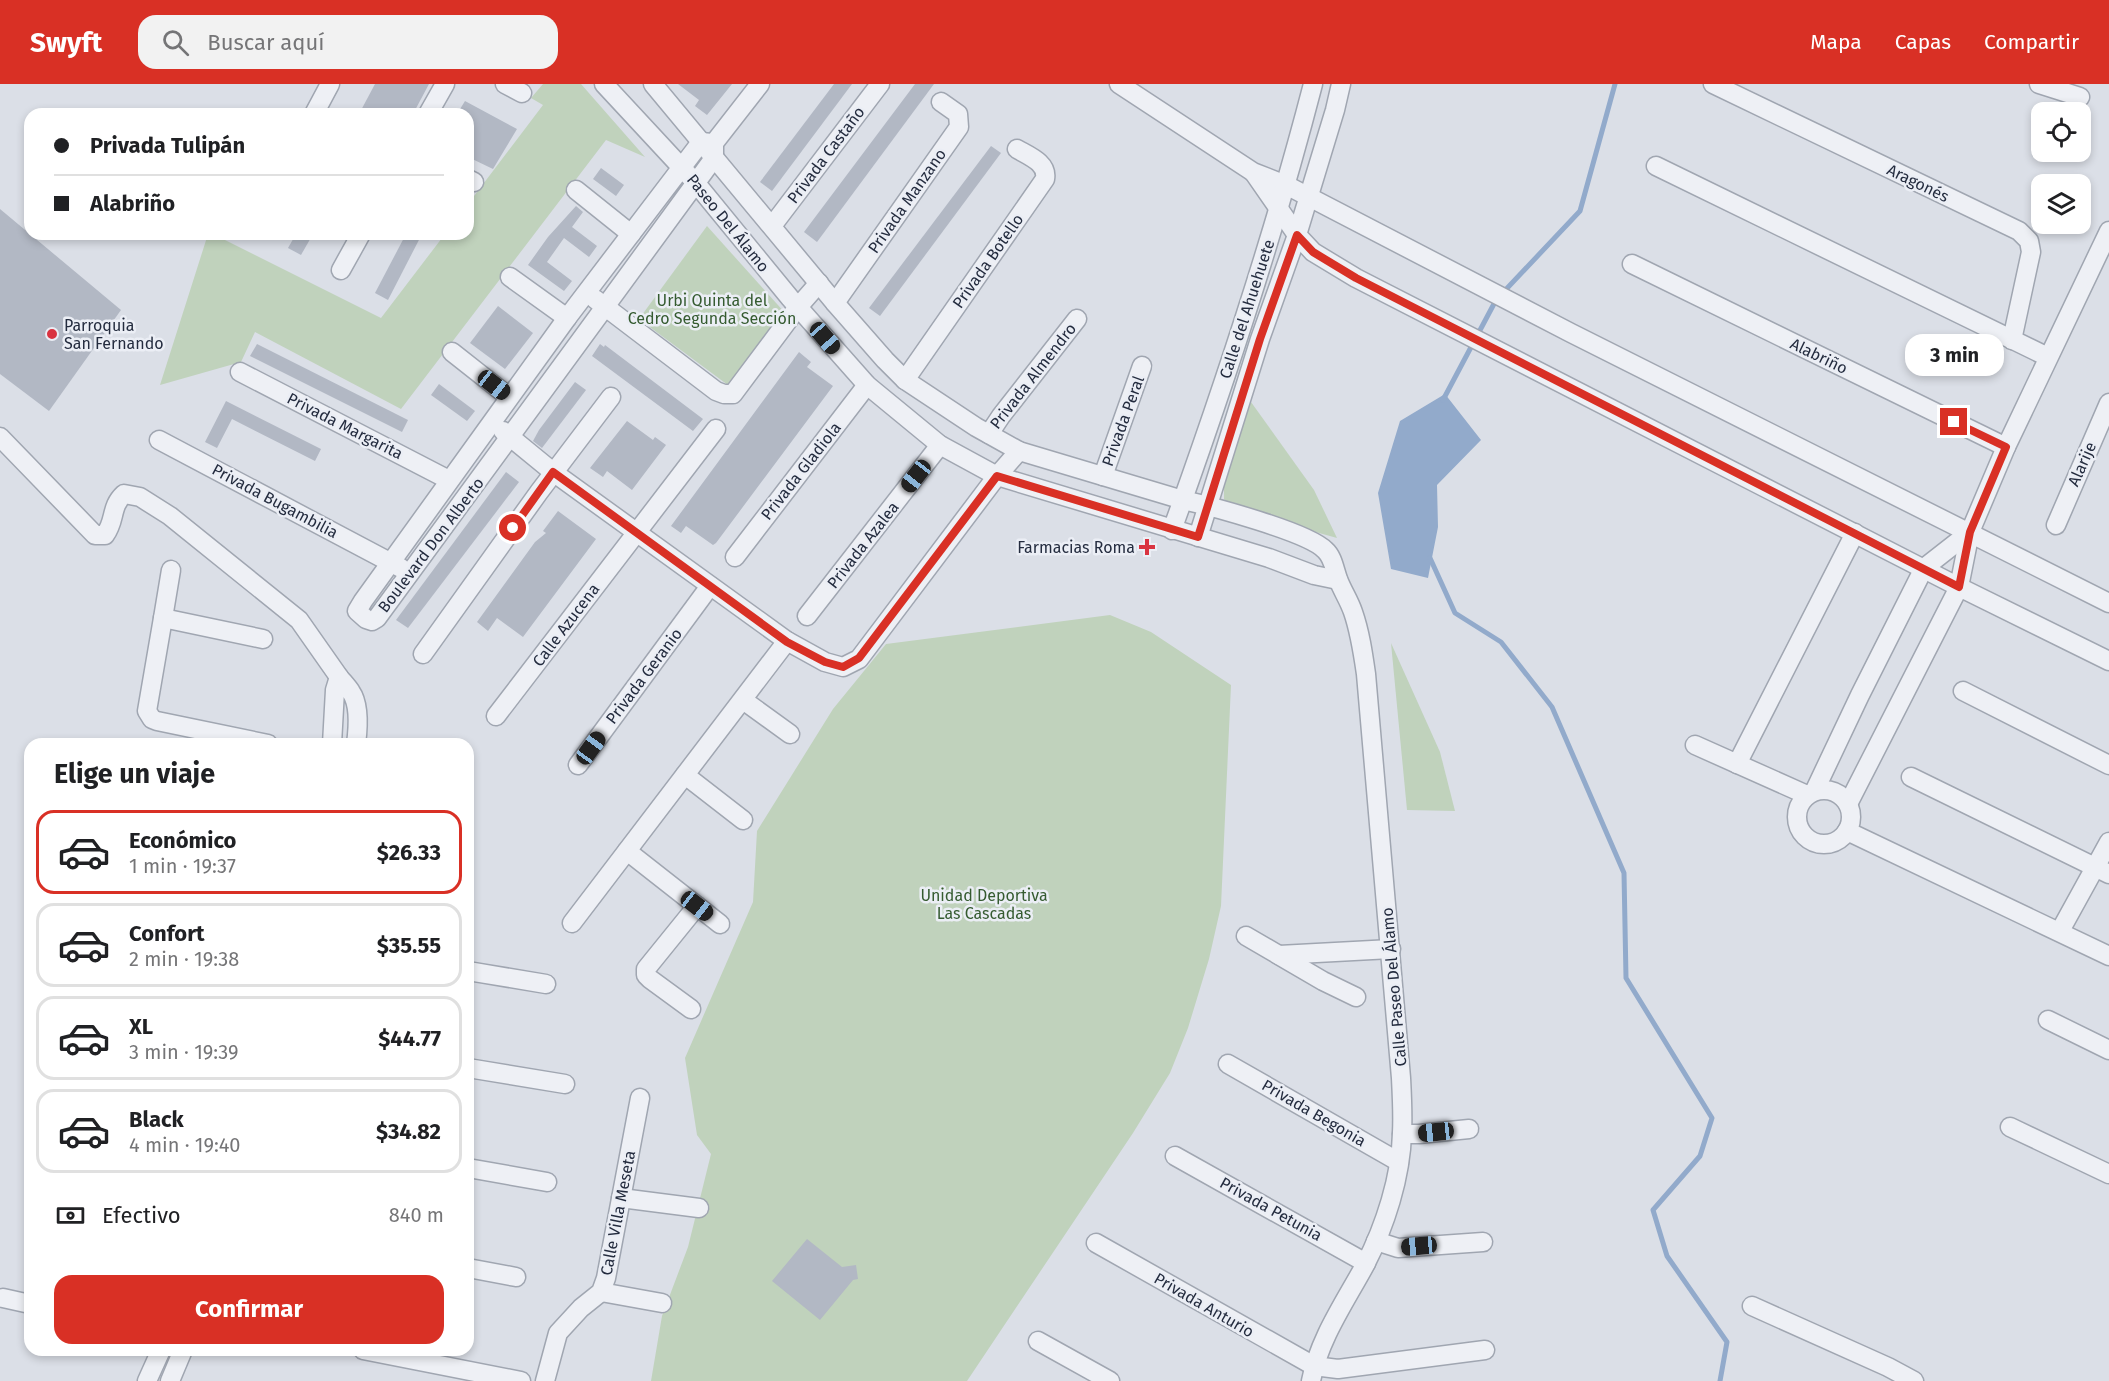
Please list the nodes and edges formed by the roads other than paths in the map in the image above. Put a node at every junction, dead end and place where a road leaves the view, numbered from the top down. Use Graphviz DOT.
graph roads {
  1 [pos="330,84"];
  2 [pos="445,84"];
  3 [pos="505,84"];
  4 [pos="604,84"];
  5 [pos="653,84"];
  6 [pos="760,84"];
  7 [pos="880,84"];
  8 [pos="1119,84"];
  9 [pos="1313,84"];
  10 [pos="1341,84"];
  11 [pos="1713,84"];
  12 [pos="2039,84"];
  13 [pos="522,93"];
  14 [pos="2079,97"];
  15 [pos="941,102"];
  16 [pos="318,108"];
  17 [pos="431,108"];
  18 [pos="710,148"];
  19 [pos="1017,149"];
  20 [pos="681,166"];
  21 [pos="1656,166"];
  22 [pos="1253,172"];
  23 [pos="695,182"];
  24 [pos="1286,185"];
  25 [pos="576,190"];
  26 [pos="1308,198"];
  27 [pos="1280,208"];
  28 [pos="772,226"];
  29 [pos="2109,231"];
  30 [pos="631,234"];
  31 [pos="1297,235"];
  32 [pos="358,240"];
  33 [pos="1632,264"];
  34 [pos="341,270"];
  35 [pos="510,277"];
  36 [pos="819,283"];
  37 [pos="587,292"];
  38 [pos="835,303"];
  39 [pos="605,306"];
  40 [pos="798,307"];
  41 [pos="567,318"];
  42 [pos="1077,319"];
  43 [pos="2012,340"];
  44 [pos="452,352"];
  45 [pos="2048,357"];
  46 [pos="1142,366"];
  47 [pos="240,372"];
  48 [pos="905,380"];
  49 [pos="867,386"];
  50 [pos="509,397"];
  51 [pos="611,397"];
  52 [pos="2109,403"];
  53 [pos="492,422"];
  54 [pos="716,429"];
  55 [pos="989,434"];
  56 [pos="0,437"];
  57 [pos="511,438"];
  58 [pos="159,440"];
  59 [pos="940,445"];
  60 [pos="2006,447"];
  61 [pos="1019,451"];
  62 [pos="553,472"];
  63 [pos="997,476"];
  64 [pos="1103,476"];
  65 [pos="449,480"];
  66 [pos="1183,500"];
  67 [pos="1208,506"];
  68 [pos="2056,525"];
  69 [pos="1172,530"];
  70 [pos="1970,532"];
  71 [pos="636,533"];
  72 [pos="1855,533"];
  73 [pos="1198,537"];
  74 [pos="735,557"];
  75 [pos="392,562"];
  76 [pos="1924,568"];
  77 [pos="171,570"];
  78 [pos="411,574"];
  79 [pos="1338,580"];
  80 [pos="710,586"];
  81 [pos="1959,587"];
  82 [pos="2109,603"];
  83 [pos="807,616"];
  84 [pos="163,618"];
  85 [pos="263,639"];
  86 [pos="787,642"];
  87 [pos="423,654"];
  88 [pos="2109,661"];
  89 [pos="339,677"];
  90 [pos="1963,691"];
  91 [pos="742,700"];
  92 [pos="496,716"];
  93 [pos="790,734"];
  94 [pos="239,738"];
  95 [pos="332,738"];
  96 [pos="356,738"];
  97 [pos="1695,745"];
  98 [pos="1737,764"];
  99 [pos="578,765"];
  100 [pos="2109,765"];
  101 [pos="685,775"];
  102 [pos="1911,777"];
  103 [pos="1811,792"];
  104 [pos="1848,804"];
  105 [pos="743,820"];
  106 [pos="1847,831"];
  107 [pos="2109,842"];
  108 [pos="627,851"];
  109 [pos="2102,871"];
  110 [pos="697,906"];
  111 [pos="572,922"];
  112 [pos="720,924"];
  113 [pos="2060,931"];
  114 [pos="1246,936"];
  115 [pos="1391,949"];
  116 [pos="1279,955"];
  117 [pos="2109,956"];
  118 [pos="474,972"];
  119 [pos="546,984"];
  120 [pos="1356,997"];
  121 [pos="691,1009"];
  122 [pos="2048,1020"];
  123 [pos="2109,1050"];
  124 [pos="1228,1065"];
  125 [pos="474,1069"];
  126 [pos="565,1084"];
  127 [pos="640,1098"];
  128 [pos="2010,1127"];
  129 [pos="1469,1129"];
  130 [pos="1402,1134"];
  131 [pos="1175,1156"];
  132 [pos="1399,1162"];
  133 [pos="474,1169"];
  134 [pos="2109,1174"];
  135 [pos="547,1182"];
  136 [pos="621,1198"];
  137 [pos="699,1208"];
  138 [pos="1376,1241"];
  139 [pos="1483,1242"];
  140 [pos="1096,1243"];
  141 [pos="1366,1263"];
  142 [pos="474,1269"];
  143 [pos="516,1277"];
  144 [pos="601,1292"];
  145 [pos="3,1298"];
  146 [pos="24,1303"];
  147 [pos="662,1303"];
  148 [pos="1752,1306"];
  149 [pos="1038,1341"];
  150 [pos="1485,1350"];
  151 [pos="158,1356"];
  152 [pos="180,1356"];
  153 [pos="394,1356"];
  154 [pos="1312,1374"];
  155 [pos="147,1381"];
  156 [pos="170,1381"];
  157 [pos="521,1381"];
  158 [pos="545,1381"];
  159 [pos="1110,1381"];
  160 [pos="1914,1381"];
  1 -- 16 [label="street"];
  2 -- 17 [label="street"];
  3 -- 13 [label="street"];
  4 -- 20 [label="street, Paseo Del Álamo"];
  5 -- 18 [label="street, Paseo Del Álamo"];
  6 -- 18 [label="street"];
  7 -- 28 [label="street, Privada Castaño"];
  8 -- 22 [label="street"];
  9 -- 24 [label="street, Calle del Ahuehuete"];
  10 -- 26 [label="street, Calle del Ahuehuete"];
  11 -- 43 [label="street, Aragonés"];
  12 -- 14 [label="street"];
  15 -- 38 [label="street, Privada Manzano"];
  18 -- 20 [label="street, Boulevard Don Alberto"];
  18 -- 23 [label="street, Boulevard Don Alberto"];
  18 -- 28 [label="street, Paseo Del Álamo"];
  19 -- 48 [label="street, Privada Botello"];
  20 -- 23 [label="street, Paseo Del Álamo"];
  20 -- 30 [label="street, Boulevard Don Alberto"];
  21 -- 43 [label="street"];
  22 -- 24 [label="street"];
  22 -- 27 [label="street"];
  23 -- 39 [label="street, Boulevard Don Alberto"];
  23 -- 40 [label="street, Paseo Del Álamo"];
  24 -- 26 [label="street"];
  24 -- 27 [label="street, Calle del Ahuehuete"];
  25 -- 30 [label="street"];
  26 -- 31 [label="street, Calle del Ahuehuete"];
  26 -- 70 [label="street"];
  27 -- 31 [label="street"];
  27 -- 66 [label="street, Calle del Ahuehuete"];
  28 -- 36 [label="street, Paseo Del Álamo"];
  29 -- 45 [label="street"];
  30 -- 37 [label="street, Boulevard Don Alberto"];
  31 -- 67 [label="street, Calle del Ahuehuete"];
  31 -- 72 [label="street"];
  32 -- 34 [label="street"];
  33 -- 60 [label="street, Alabriño"];
  35 -- 41 [label="street"];
  36 -- 38 [label="street, Paseo Del Álamo"];
  36 -- 40 [label="street"];
  37 -- 39 [label="street"];
  37 -- 41 [label="street, Boulevard Don Alberto"];
  38 -- 48 [label="street, Paseo Del Álamo"];
  39 -- 40 [label="street"];
  39 -- 57 [label="street, Boulevard Don Alberto"];
  40 -- 49 [label="street, Paseo Del Álamo"];
  41 -- 50 [label="street, Boulevard Don Alberto"];
  42 -- 55 [label="street, Privada Almendro"];
  43 -- 45 [label="street"];
  44 -- 50 [label="street"];
  45 -- 60 [label="street"];
  46 -- 64 [label="street, Privada Peral"];
  47 -- 65 [label="street, Privada Margarita"];
  48 -- 55 [label="street, Paseo Del Álamo"];
  49 -- 59 [label="street, Paseo Del Álamo"];
  49 -- 74 [label="street, Privada Gladiola"];
  50 -- 53 [label="street, Boulevard Don Alberto"];
  51 -- 62 [label="street"];
  52 -- 68 [label="street, Alarije"];
  53 -- 57 [label="street"];
  53 -- 65 [label="street, Boulevard Don Alberto"];
  54 -- 71 [label="street, Calle Azucena"];
  55 -- 61 [label="street, Paseo Del Álamo"];
  56 -- 89 [label="street"];
  57 -- 62 [label="street"];
  57 -- 78 [label="street, Boulevard Don Alberto"];
  58 -- 75 [label="street, Privada Bugambilia"];
  59 -- 63 [label="street, Paseo Del Álamo"];
  59 -- 83 [label="street, Privada Azalea"];
  60 -- 70 [label="street"];
  61 -- 63 [label="street"];
  61 -- 64 [label="street, Paseo Del Álamo"];
  62 -- 71 [label="street"];
  62 -- 87 [label="street"];
  63 -- 69 [label="street, Paseo Del Álamo"];
  63 -- 86 [label="street"];
  64 -- 66 [label="street, Paseo Del Álamo"];
  65 -- 75 [label="street, Boulevard Don Alberto"];
  66 -- 67 [label="street, Paseo Del Álamo"];
  66 -- 69 [label="street, Calle del Ahuehuete"];
  67 -- 73 [label="street, Calle del Ahuehuete"];
  67 -- 79 [label="street, Calle Paseo Del Álamo"];
  69 -- 73 [label="street, Paseo Del Álamo"];
  70 -- 76 [label="street"];
  70 -- 81 [label="street"];
  70 -- 82 [label="street"];
  71 -- 80 [label="street"];
  71 -- 92 [label="street, Calle Azucena"];
  72 -- 76 [label="street"];
  72 -- 98 [label="street"];
  73 -- 79 [label="street"];
  75 -- 78 [label="street, Privada Bugambilia"];
  75 -- 78 [label="street, Boulevard Don Alberto"];
  76 -- 81 [label="street"];
  76 -- 103 [label="street"];
  77 -- 84 [label="street"];
  79 -- 115 [label="street, Calle Paseo Del Álamo"];
  80 -- 86 [label="street"];
  80 -- 99 [label="street, Privada Geranio"];
  81 -- 88 [label="street"];
  81 -- 104 [label="street"];
  84 -- 85 [label="street"];
  84 -- 94 [label="street"];
  86 -- 91 [label="street"];
  89 -- 95 [label="street"];
  89 -- 96 [label="street"];
  90 -- 100 [label="street"];
  91 -- 93 [label="street"];
  91 -- 101 [label="street"];
  97 -- 98 [label="street"];
  98 -- 103 [label="street"];
  101 -- 105 [label="street"];
  101 -- 108 [label="street"];
  102 -- 109 [label="street"];
  103 -- 104 [label="street"];
  103 -- 106 [label="street"];
  104 -- 106 [label="street"];
  106 -- 113 [label="street"];
  107 -- 109 [label="street"];
  108 -- 110 [label="street"];
  108 -- 111 [label="street"];
  109 -- 113 [label="street"];
  110 -- 112 [label="street"];
  110 -- 121 [label="street"];
  113 -- 117 [label="street"];
  114 -- 116 [label="street"];
  115 -- 116 [label="street"];
  115 -- 130 [label="street, Calle Paseo Del Álamo"];
  116 -- 120 [label="street"];
  118 -- 119 [label="street"];
  122 -- 123 [label="street"];
  124 -- 132 [label="street, Privada Begonia"];
  125 -- 126 [label="street"];
  127 -- 136 [label="street, Calle Villa Meseta"];
  128 -- 134 [label="street"];
  129 -- 130 [label="street"];
  130 -- 132 [label="street, Calle Paseo Del Álamo"];
  131 -- 141 [label="street, Privada Petunia"];
  132 -- 138 [label="street, Calle Paseo Del Álamo"];
  133 -- 135 [label="street"];
  136 -- 137 [label="street"];
  136 -- 144 [label="street, Calle Villa Meseta"];
  138 -- 139 [label="street"];
  138 -- 141 [label="street, Calle Paseo Del Álamo"];
  140 -- 154 [label="street, Privada Anturio"];
  141 -- 154 [label="street, Calle Paseo Del Álamo"];
  142 -- 143 [label="street"];
  144 -- 147 [label="street"];
  144 -- 158 [label="street, Calle Villa Meseta"];
  145 -- 146 [label="street"];
  148 -- 160 [label="street"];
  149 -- 159 [label="street"];
  150 -- 154 [label="street"];
  151 -- 155 [label="street"];
  152 -- 156 [label="street"];
  153 -- 157 [label="street"];
}
